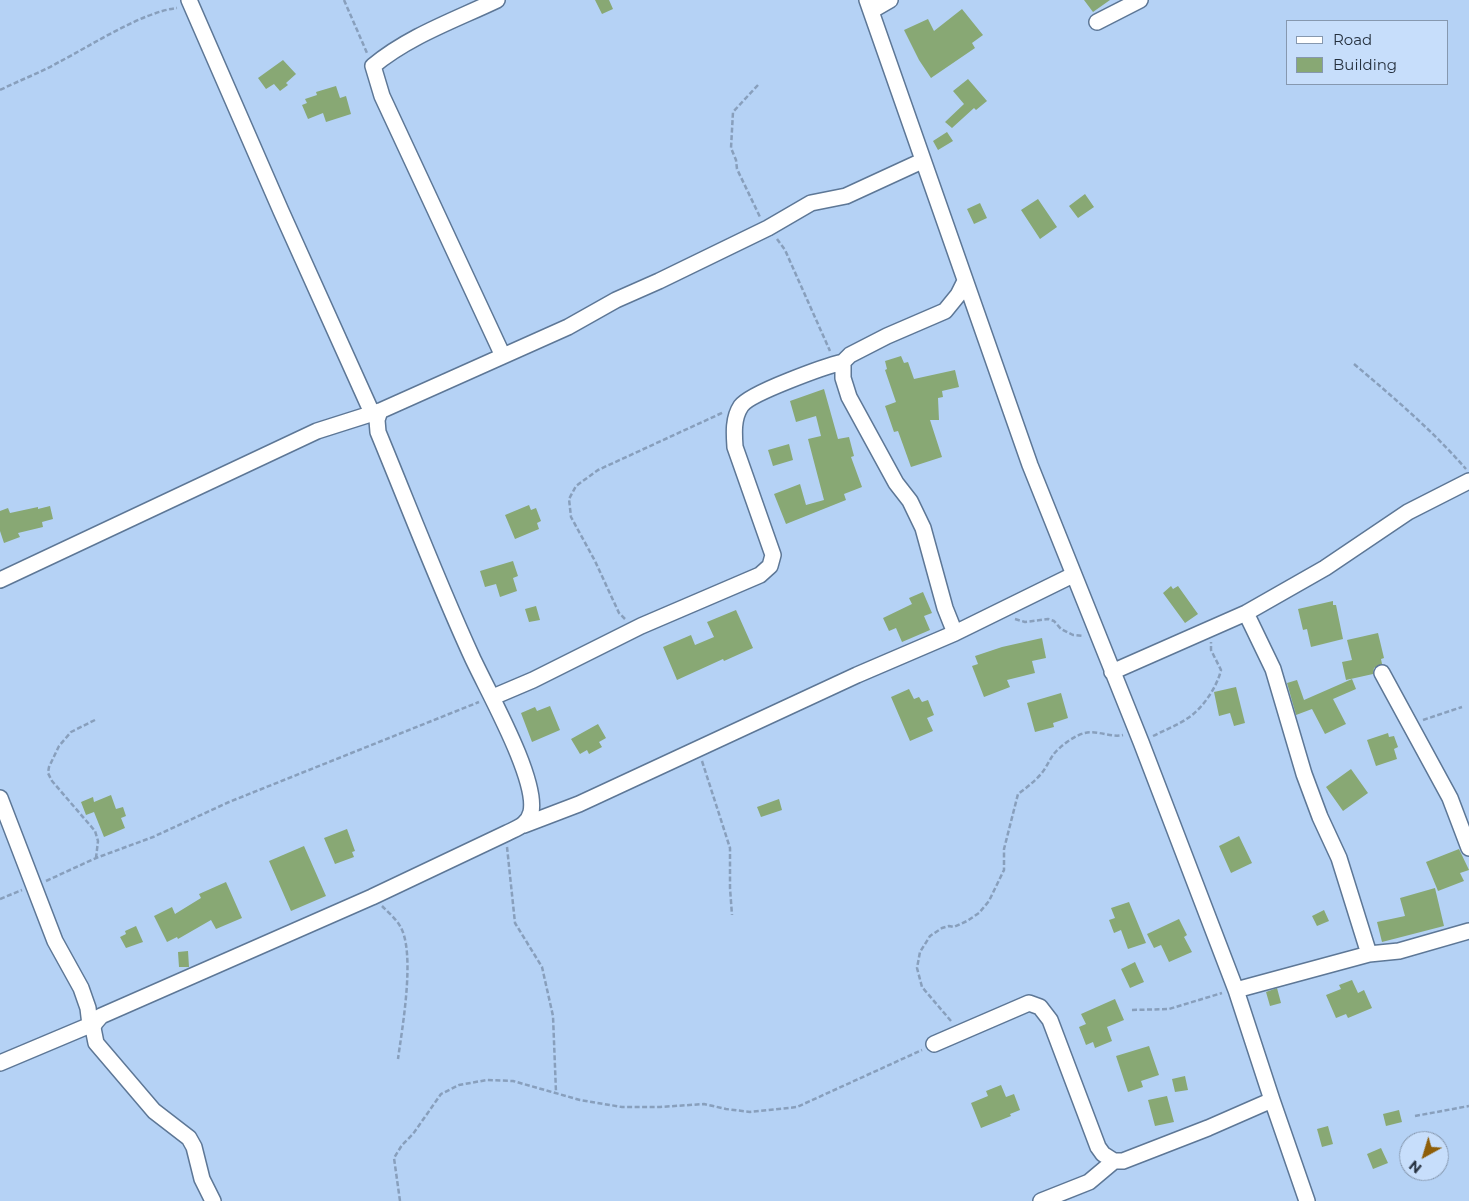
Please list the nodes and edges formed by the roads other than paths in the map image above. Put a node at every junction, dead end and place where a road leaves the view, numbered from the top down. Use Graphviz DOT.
graph roads {
  1 [pos="497,0"];
  2 [pos="890,0"];
  3 [pos="1140,0"];
  4 [pos="190,3"];
  5 [pos="869,5"];
  6 [pos="1097,22"];
  7 [pos="922,161"];
  8 [pos="965,281"];
  9 [pos="951,306"];
  10 [pos="978,313"];
  11 [pos="503,356"];
  12 [pos="839,363"];
  13 [pos="376,412"];
  14 [pos="1469,480"];
  15 [pos="1073,575"];
  16 [pos="0,580"];
  17 [pos="1246,613"];
  18 [pos="955,633"];
  19 [pos="1112,672"];
  20 [pos="1382,673"];
  21 [pos="492,697"];
  22 [pos="0,798"];
  23 [pos="524,825"];
  24 [pos="1469,848"];
  25 [pos="1469,930"];
  26 [pos="1369,954"];
  27 [pos="1236,990"];
  28 [pos="92,1024"];
  29 [pos="934,1044"];
  30 [pos="0,1063"];
  31 [pos="1272,1100"];
  32 [pos="1114,1161"];
  33 [pos="213,1201"];
  34 [pos="1041,1201"];
  35 [pos="1308,1201"];
  1 -- 11 [label="street"];
  2 -- 5 [label="street"];
  3 -- 6 [label="street"];
  4 -- 13 [label="street"];
  5 -- 7 [label="street"];
  7 -- 8 [label="street"];
  7 -- 11 [label="street"];
  8 -- 9 [label="street"];
  8 -- 10 [label="street"];
  9 -- 10 [label="street"];
  9 -- 12 [label="street"];
  10 -- 15 [label="street"];
  11 -- 13 [label="street"];
  12 -- 18 [label="street"];
  12 -- 21 [label="street"];
  13 -- 16 [label="street"];
  13 -- 21 [label="street"];
  14 -- 17 [label="street"];
  15 -- 18 [label="street"];
  15 -- 19 [label="street"];
  17 -- 19 [label="street"];
  17 -- 26 [label="street"];
  18 -- 23 [label="street"];
  19 -- 27 [label="street"];
  20 -- 24 [label="street"];
  21 -- 23 [label="street"];
  22 -- 28 [label="street"];
  23 -- 28 [label="street"];
  25 -- 26 [label="street"];
  26 -- 27 [label="street"];
  27 -- 31 [label="street"];
  28 -- 30 [label="street"];
  28 -- 33 [label="street"];
  29 -- 32 [label="street"];
  31 -- 32 [label="street"];
  31 -- 35 [label="street"];
  32 -- 34 [label="street"];
}
